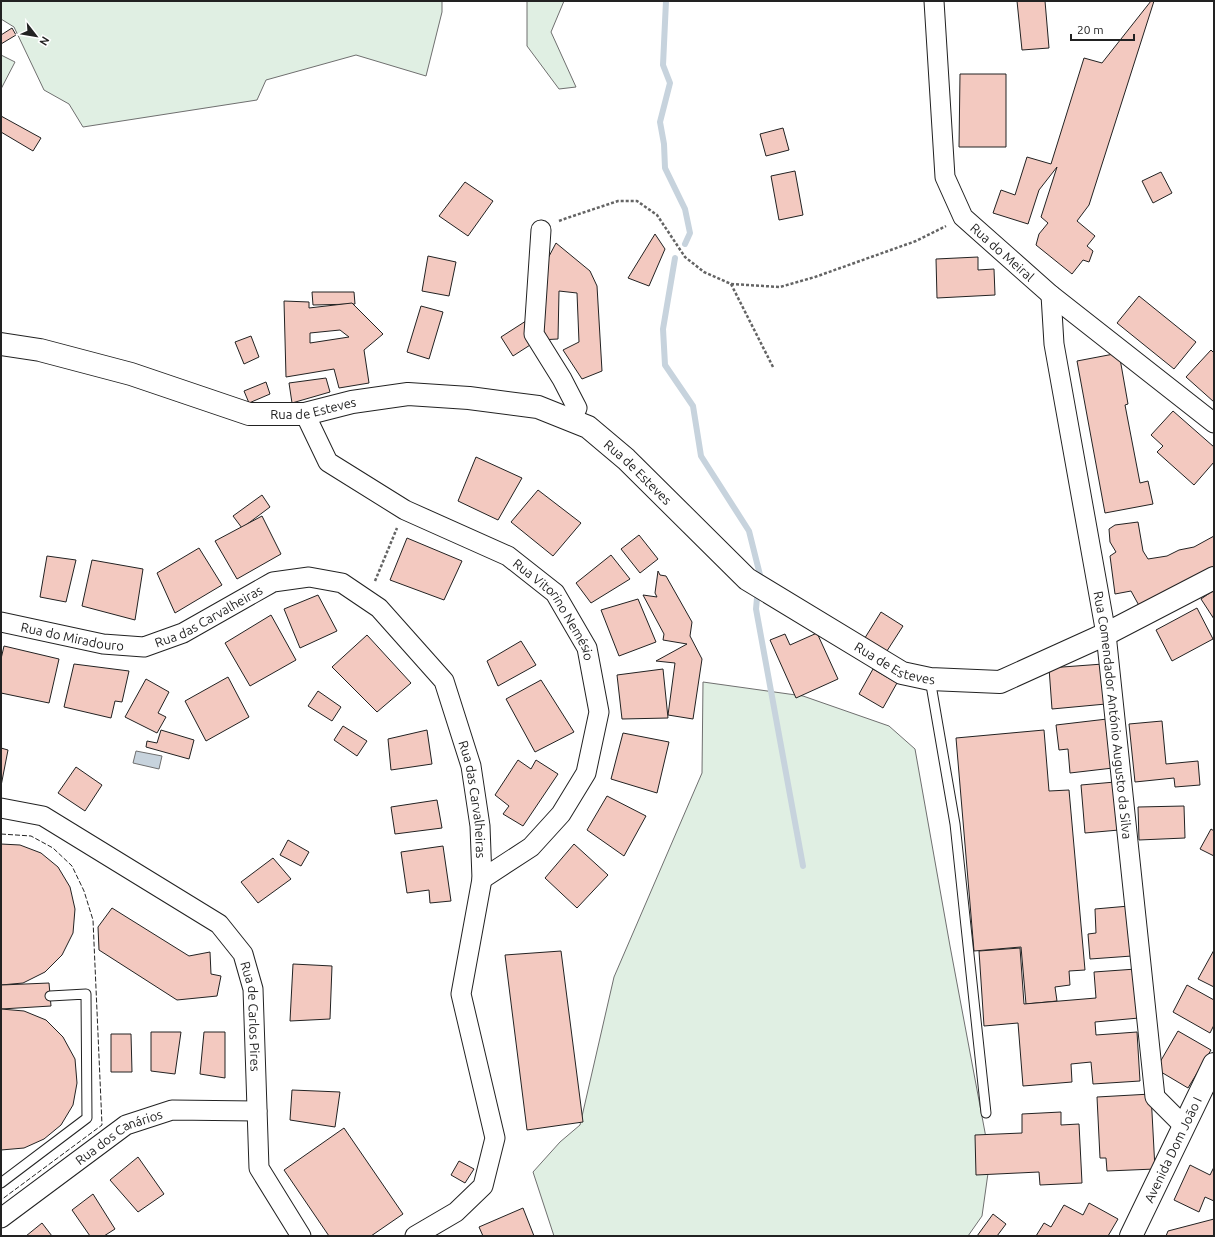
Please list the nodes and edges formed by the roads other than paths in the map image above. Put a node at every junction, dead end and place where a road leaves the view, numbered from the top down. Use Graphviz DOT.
graph roads {
  1 [pos="934,1"];
  2 [pos="541,230"];
  3 [pos="1051,295"];
  4 [pos="1,344"];
  5 [pos="305,414"];
  6 [pos="571,421"];
  7 [pos="1214,423"];
  8 [pos="1214,578"];
  9 [pos="1,622"];
  10 [pos="1106,634"];
  11 [pos="144,647"];
  12 [pos="930,680"];
  13 [pos="1,808"];
  14 [pos="482,879"];
  15 [pos="50,996"];
  16 [pos="1214,1064"];
  17 [pos="257,1111"];
  18 [pos="986,1113"];
  19 [pos="1184,1126"];
  20 [pos="1,1183"];
  21 [pos="1,1218"];
  22 [pos="301,1236"];
  23 [pos="415,1236"];
  24 [pos="1131,1236"];
  1 -- 3 [label="street, Rua do Meiral"];
  2 -- 6 [label="street"];
  3 -- 7 [label="street, Rua do Meiral"];
  3 -- 10 [label="street, Rua Comendador António Augusto da Silva"];
  4 -- 5 [label="street, Rua de Esteves"];
  5 -- 6 [label="street, Rua de Esteves"];
  5 -- 14 [label="street, Rua Vitorino Nemésio"];
  6 -- 12 [label="street, Rua de Esteves"];
  8 -- 10 [label="street, Rua de Esteves"];
  9 -- 11 [label="street, Rua do Miradouro"];
  10 -- 12 [label="street, Rua de Esteves"];
  10 -- 19 [label="street, Rua Comendador António Augusto da Silva"];
  11 -- 14 [label="street, Rua das Carvalheiras"];
  12 -- 18 [label="lane"];
  13 -- 17 [label="street, Rua de Carlos Pires"];
  14 -- 23 [label="street, Rua das Carvalheiras"];
  15 -- 20 [label="lane"];
  16 -- 19 [label="street, Avenida Dom João I"];
  17 -- 21 [label="street, Rua dos Canários"];
  17 -- 22 [label="street, Rua de Carlos Pires"];
  19 -- 24 [label="street, Avenida Dom João I"];
}
